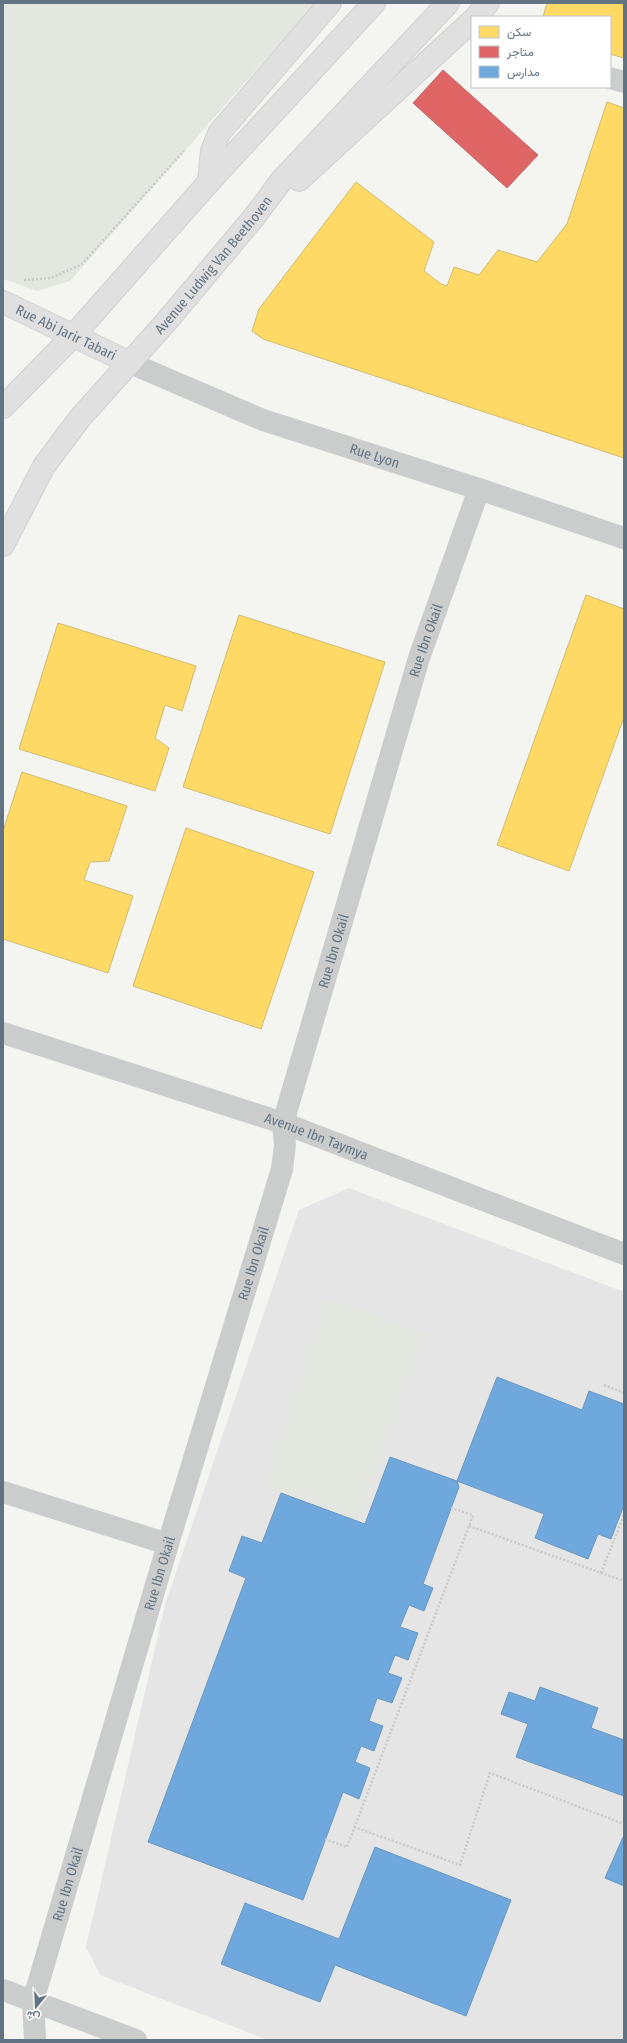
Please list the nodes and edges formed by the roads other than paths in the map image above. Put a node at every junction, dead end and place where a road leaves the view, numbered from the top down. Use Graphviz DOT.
graph roads {
  1 [pos="330,3"];
  2 [pos="374,3"];
  3 [pos="448,3"];
  4 [pos="488,3"];
  5 [pos="477,16"];
  6 [pos="471,23"];
  7 [pos="611,78"];
  8 [pos="624,82"];
  9 [pos="209,182"];
  10 [pos="255,216"];
  11 [pos="3,302"];
  12 [pos="73,336"];
  13 [pos="130,363"];
  14 [pos="3,407"];
  15 [pos="479,489"];
  16 [pos="624,538"];
  17 [pos="3,545"];
  18 [pos="3,1033"];
  19 [pos="283,1123"];
  20 [pos="624,1254"];
  21 [pos="3,1492"];
  22 [pos="168,1544"];
  23 [pos="3,1990"];
  24 [pos="33,2001"];
  25 [pos="35,2040"];
  26 [pos="136,2040"];
  1 -- 9 [label="main road"];
  2 -- 9 [label="main road"];
  3 -- 10 [label="main road, Avenue Ludwig Van Beethoven"];
  4 -- 5 [label="main road"];
  6 -- 10 [label="main road"];
  7 -- 8 [label="street"];
  9 -- 12 [label="main road"];
  10 -- 13 [label="main road, Avenue Ludwig Van Beethoven"];
  11 -- 12 [label="main road, Rue Abi Jarir Tabari"];
  12 -- 13 [label="main road, Rue Abi Jarir Tabari"];
  12 -- 14 [label="main road"];
  13 -- 15 [label="street, Rue Lyon"];
  13 -- 17 [label="main road, Avenue Ludwig Van Beethoven"];
  15 -- 16 [label="street, Rue Lyon"];
  15 -- 19 [label="street, Rue Ibn Okail"];
  18 -- 19 [label="street, Avenue Ibn Taymya"];
  19 -- 20 [label="street, Avenue Ibn Taymya"];
  19 -- 22 [label="street, Rue Ibn Okail"];
  21 -- 22 [label="street"];
  22 -- 24 [label="street, Rue Ibn Okail"];
  23 -- 24 [label="street"];
  24 -- 25 [label="street, Rue Ibn Okail"];
  24 -- 26 [label="street"];
}
